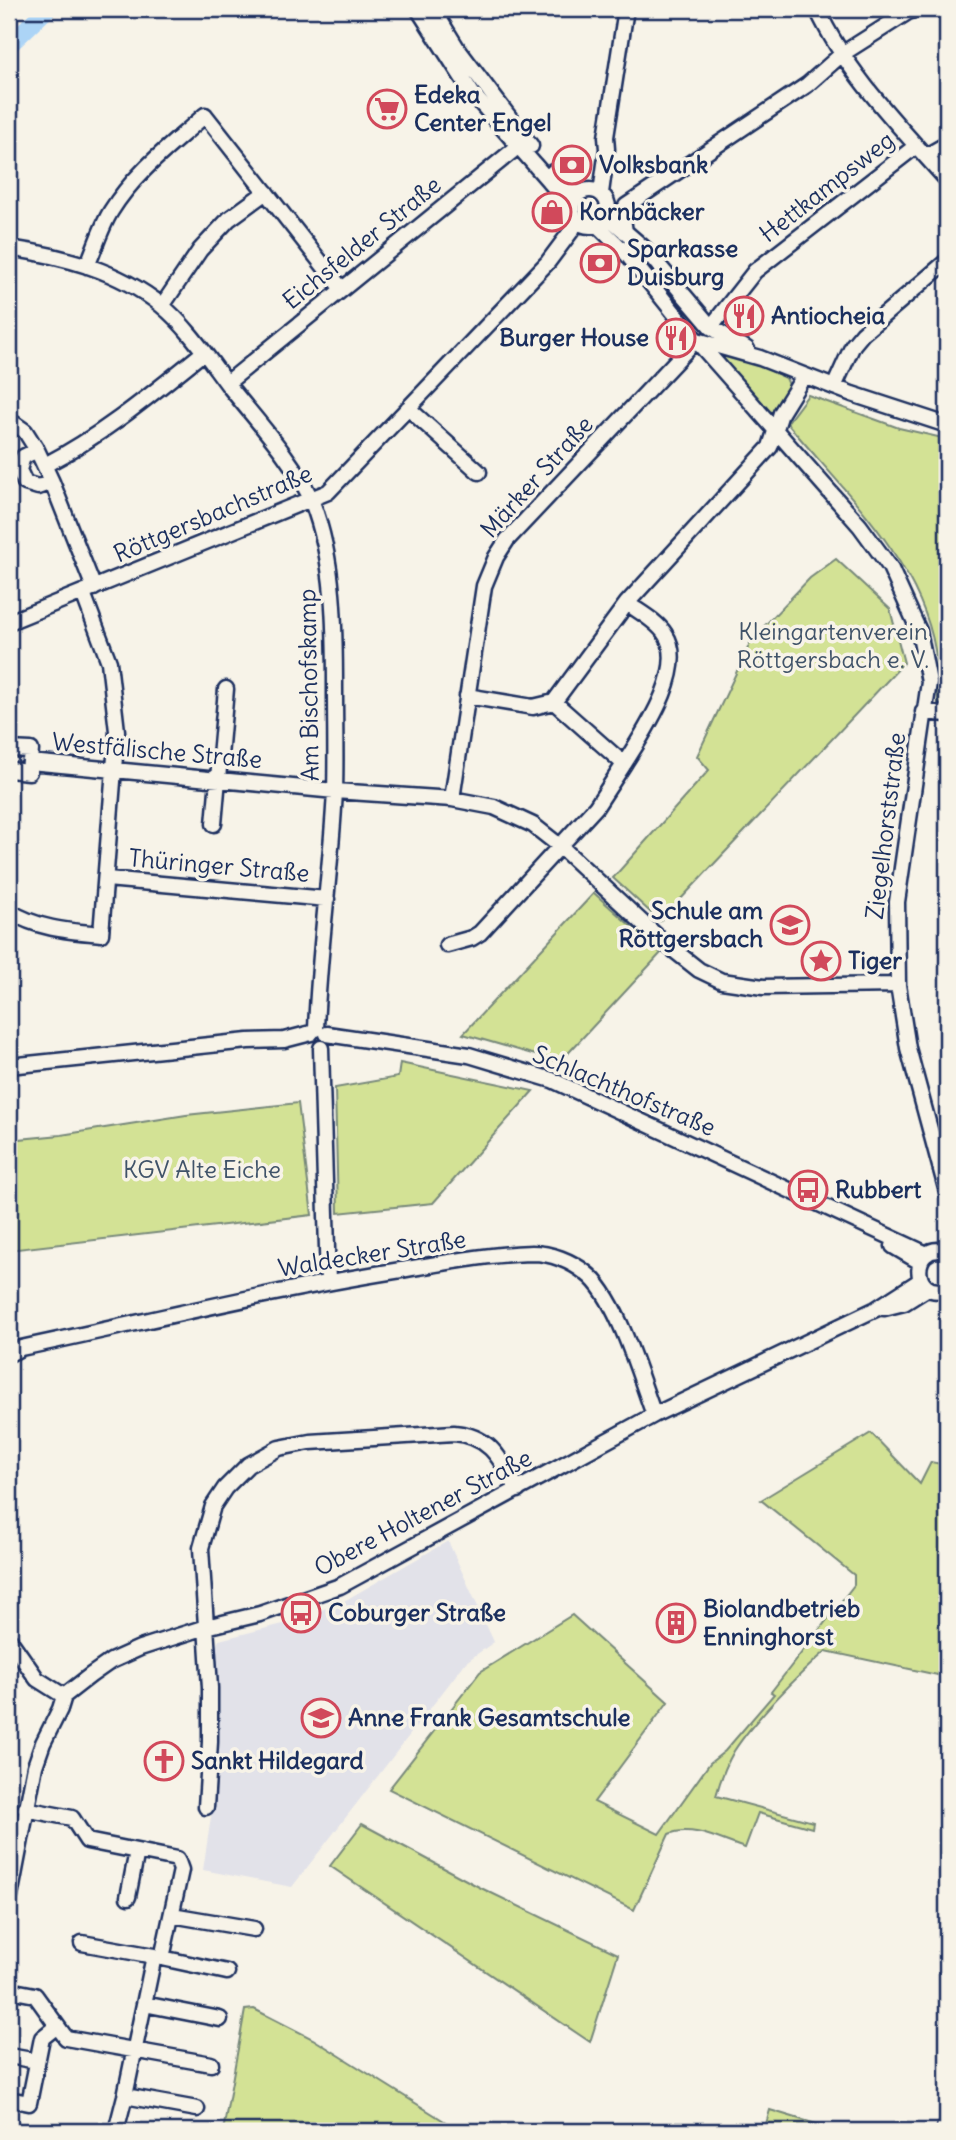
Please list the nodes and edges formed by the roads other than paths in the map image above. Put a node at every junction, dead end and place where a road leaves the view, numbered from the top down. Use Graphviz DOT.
graph roads {
  1 [pos="418,9"];
  2 [pos="433,9"];
  3 [pos="626,9"];
  4 [pos="817,9"];
  5 [pos="917,9"];
  6 [pos="842,54"];
  7 [pos="522,143"];
  8 [pos="947,144"];
  9 [pos="921,151"];
  10 [pos="947,180"];
  11 [pos="266,192"];
  12 [pos="586,195"];
  13 [pos="591,221"];
  14 [pos="625,232"];
  15 [pos="9,248"];
  16 [pos="947,261"];
  17 [pos="88,266"];
  18 [pos="341,288"];
  19 [pos="162,306"];
  20 [pos="711,327"];
  21 [pos="695,340"];
  22 [pos="204,352"];
  23 [pos="760,358"];
  24 [pos="804,376"];
  25 [pos="227,383"];
  26 [pos="834,387"];
  27 [pos="408,408"];
  28 [pos="9,420"];
  29 [pos="947,425"];
  30 [pos="775,431"];
  31 [pos="37,450"];
  32 [pos="45,465"];
  33 [pos="479,472"];
  34 [pos="52,482"];
  35 [pos="311,500"];
  36 [pos="89,591"];
  37 [pos="627,603"];
  38 [pos="9,622"];
  39 [pos="226,689"];
  40 [pos="467,696"];
  41 [pos="554,702"];
  42 [pos="923,712"];
  43 [pos="947,714"];
  44 [pos="9,748"];
  45 [pos="30,762"];
  46 [pos="624,764"];
  47 [pos="115,769"];
  48 [pos="9,770"];
  49 [pos="218,779"];
  50 [pos="335,791"];
  51 [pos="452,799"];
  52 [pos="214,824"];
  53 [pos="561,847"];
  54 [pos="107,879"];
  55 [pos="327,899"];
  56 [pos="9,911"];
  57 [pos="447,945"];
  58 [pos="898,985"];
  59 [pos="319,1039"];
  60 [pos="9,1066"];
  61 [pos="947,1192"];
  62 [pos="946,1248"];
  63 [pos="923,1258"];
  64 [pos="328,1282"];
  65 [pos="924,1284"];
  66 [pos="947,1289"];
  67 [pos="9,1354"];
  68 [pos="654,1415"];
  69 [pos="518,1490"];
  70 [pos="206,1627"];
  71 [pos="9,1639"];
  72 [pos="64,1696"];
  73 [pos="206,1807"];
  74 [pos="25,1810"];
  75 [pos="137,1851"];
  76 [pos="128,1897"];
  77 [pos="9,1902"];
  78 [pos="172,1915"];
  79 [pos="254,1929"];
  80 [pos="82,1942"];
  81 [pos="158,1957"];
  82 [pos="227,1972"];
  83 [pos="9,1990"];
  84 [pos="144,2004"];
  85 [pos="220,2019"];
  86 [pos="57,2026"];
  87 [pos="135,2050"];
  88 [pos="9,2056"];
  89 [pos="37,2062"];
  90 [pos="211,2064"];
  91 [pos="125,2096"];
  92 [pos="9,2099"];
  93 [pos="197,2109"];
  94 [pos="116,2131"];
  1 -- 7 [label="street"];
  2 -- 7 [label="street"];
  3 -- 12 [label="street"];
  4 -- 6 [label="street"];
  5 -- 6 [label="street"];
  6 -- 9 [label="street"];
  6 -- 14 [label="street"];
  7 -- 12 [label="street"];
  7 -- 18 [label="street, Eichsfelder Straße"];
  8 -- 9 [label="street, Hettkampsweg"];
  9 -- 10 [label="street"];
  9 -- 20 [label="street, Hettkampsweg"];
  11 -- 17 [label="street"];
  11 -- 18 [label="street"];
  11 -- 19 [label="street"];
  12 -- 13 [label="street"];
  12 -- 13 [label="street"];
  13 -- 14 [label="street"];
  13 -- 21 [label="street, Ziegelhorststraße"];
  13 -- 27 [label="street, Röttgersbachstraße"];
  14 -- 20 [label="street"];
  15 -- 17 [label="street, Am Bischofskamp"];
  16 -- 26 [label="street"];
  17 -- 19 [label="street, Am Bischofskamp"];
  18 -- 25 [label="street, Eichsfelder Straße"];
  19 -- 22 [label="street, Am Bischofskamp"];
  20 -- 23 [label="street"];
  21 -- 23 [label="street"];
  21 -- 30 [label="street, Ziegelhorststraße"];
  21 -- 40 [label="street, Märker Straße"];
  22 -- 25 [label="street, Am Bischofskamp"];
  22 -- 32 [label="street"];
  23 -- 24 [label="street"];
  24 -- 26 [label="street"];
  24 -- 30 [label="street"];
  25 -- 35 [label="street, Am Bischofskamp"];
  26 -- 29 [label="street"];
  27 -- 33 [label="street"];
  27 -- 35 [label="street, Röttgersbachstraße"];
  28 -- 31 [label="street"];
  30 -- 37 [label="street"];
  30 -- 42 [label="street, Ziegelhorststraße"];
  31 -- 32 [label="street"];
  31 -- 34 [label="street"];
  32 -- 34 [label="street"];
  34 -- 36 [label="street"];
  35 -- 36 [label="street, Röttgersbachstraße"];
  35 -- 50 [label="street, Am Bischofskamp"];
  36 -- 38 [label="street, Röttgersbachstraße"];
  36 -- 47 [label="street"];
  37 -- 41 [label="street"];
  37 -- 46 [label="street"];
  39 -- 49 [label="street"];
  40 -- 41 [label="street"];
  40 -- 51 [label="street, Märker Straße"];
  41 -- 46 [label="street"];
  42 -- 43 [label="street"];
  42 -- 58 [label="street, Ziegelhorststraße"];
  44 -- 45 [label="street, Westfälische Straße"];
  45 -- 47 [label="street, Westfälische Straße"];
  45 -- 48 [label="street, Westfälische Straße"];
  46 -- 53 [label="street"];
  47 -- 49 [label="street, Westfälische Straße"];
  47 -- 54 [label="street"];
  49 -- 50 [label="street, Westfälische Straße"];
  49 -- 52 [label="street"];
  50 -- 51 [label="street, Westfälische Straße"];
  50 -- 55 [label="street, Am Bischofskamp"];
  51 -- 53 [label="street, Westfälische Straße"];
  53 -- 57 [label="street"];
  53 -- 58 [label="street, Westfälische Straße"];
  54 -- 55 [label="street, Thüringer Straße"];
  54 -- 56 [label="street"];
  55 -- 59 [label="street, Am Bischofskamp"];
  58 -- 61 [label="street, Ziegelhorststraße"];
  59 -- 60 [label="street, Schlachthofstraße"];
  59 -- 63 [label="street, Schlachthofstraße"];
  59 -- 64 [label="street, Am Bischofskamp"];
  62 -- 63 [label="street"];
  63 -- 65 [label="street"];
  64 -- 67 [label="street, Waldecker Straße"];
  64 -- 68 [label="street, Waldecker Straße"];
  65 -- 66 [label="street"];
  65 -- 68 [label="street, Obere Holtener Straße"];
  68 -- 69 [label="street, Obere Holtener Straße"];
  69 -- 70 [label="street, Obere Holtener Straße"];
  69 -- 70 [label="street"];
  70 -- 72 [label="street, Obere Holtener Straße"];
  70 -- 73 [label="street"];
  71 -- 72 [label="street"];
  72 -- 74 [label="street"];
  74 -- 75 [label="street"];
  74 -- 77 [label="street"];
  75 -- 76 [label="street"];
  75 -- 78 [label="street"];
  78 -- 79 [label="street"];
  78 -- 81 [label="street"];
  80 -- 81 [label="street"];
  81 -- 82 [label="street"];
  81 -- 84 [label="street"];
  83 -- 86 [label="street"];
  84 -- 85 [label="street"];
  84 -- 87 [label="street"];
  86 -- 87 [label="street"];
  86 -- 89 [label="street"];
  87 -- 90 [label="street"];
  87 -- 91 [label="street"];
  88 -- 89 [label="street"];
  89 -- 92 [label="street"];
  91 -- 93 [label="street"];
  91 -- 94 [label="street"];
}
